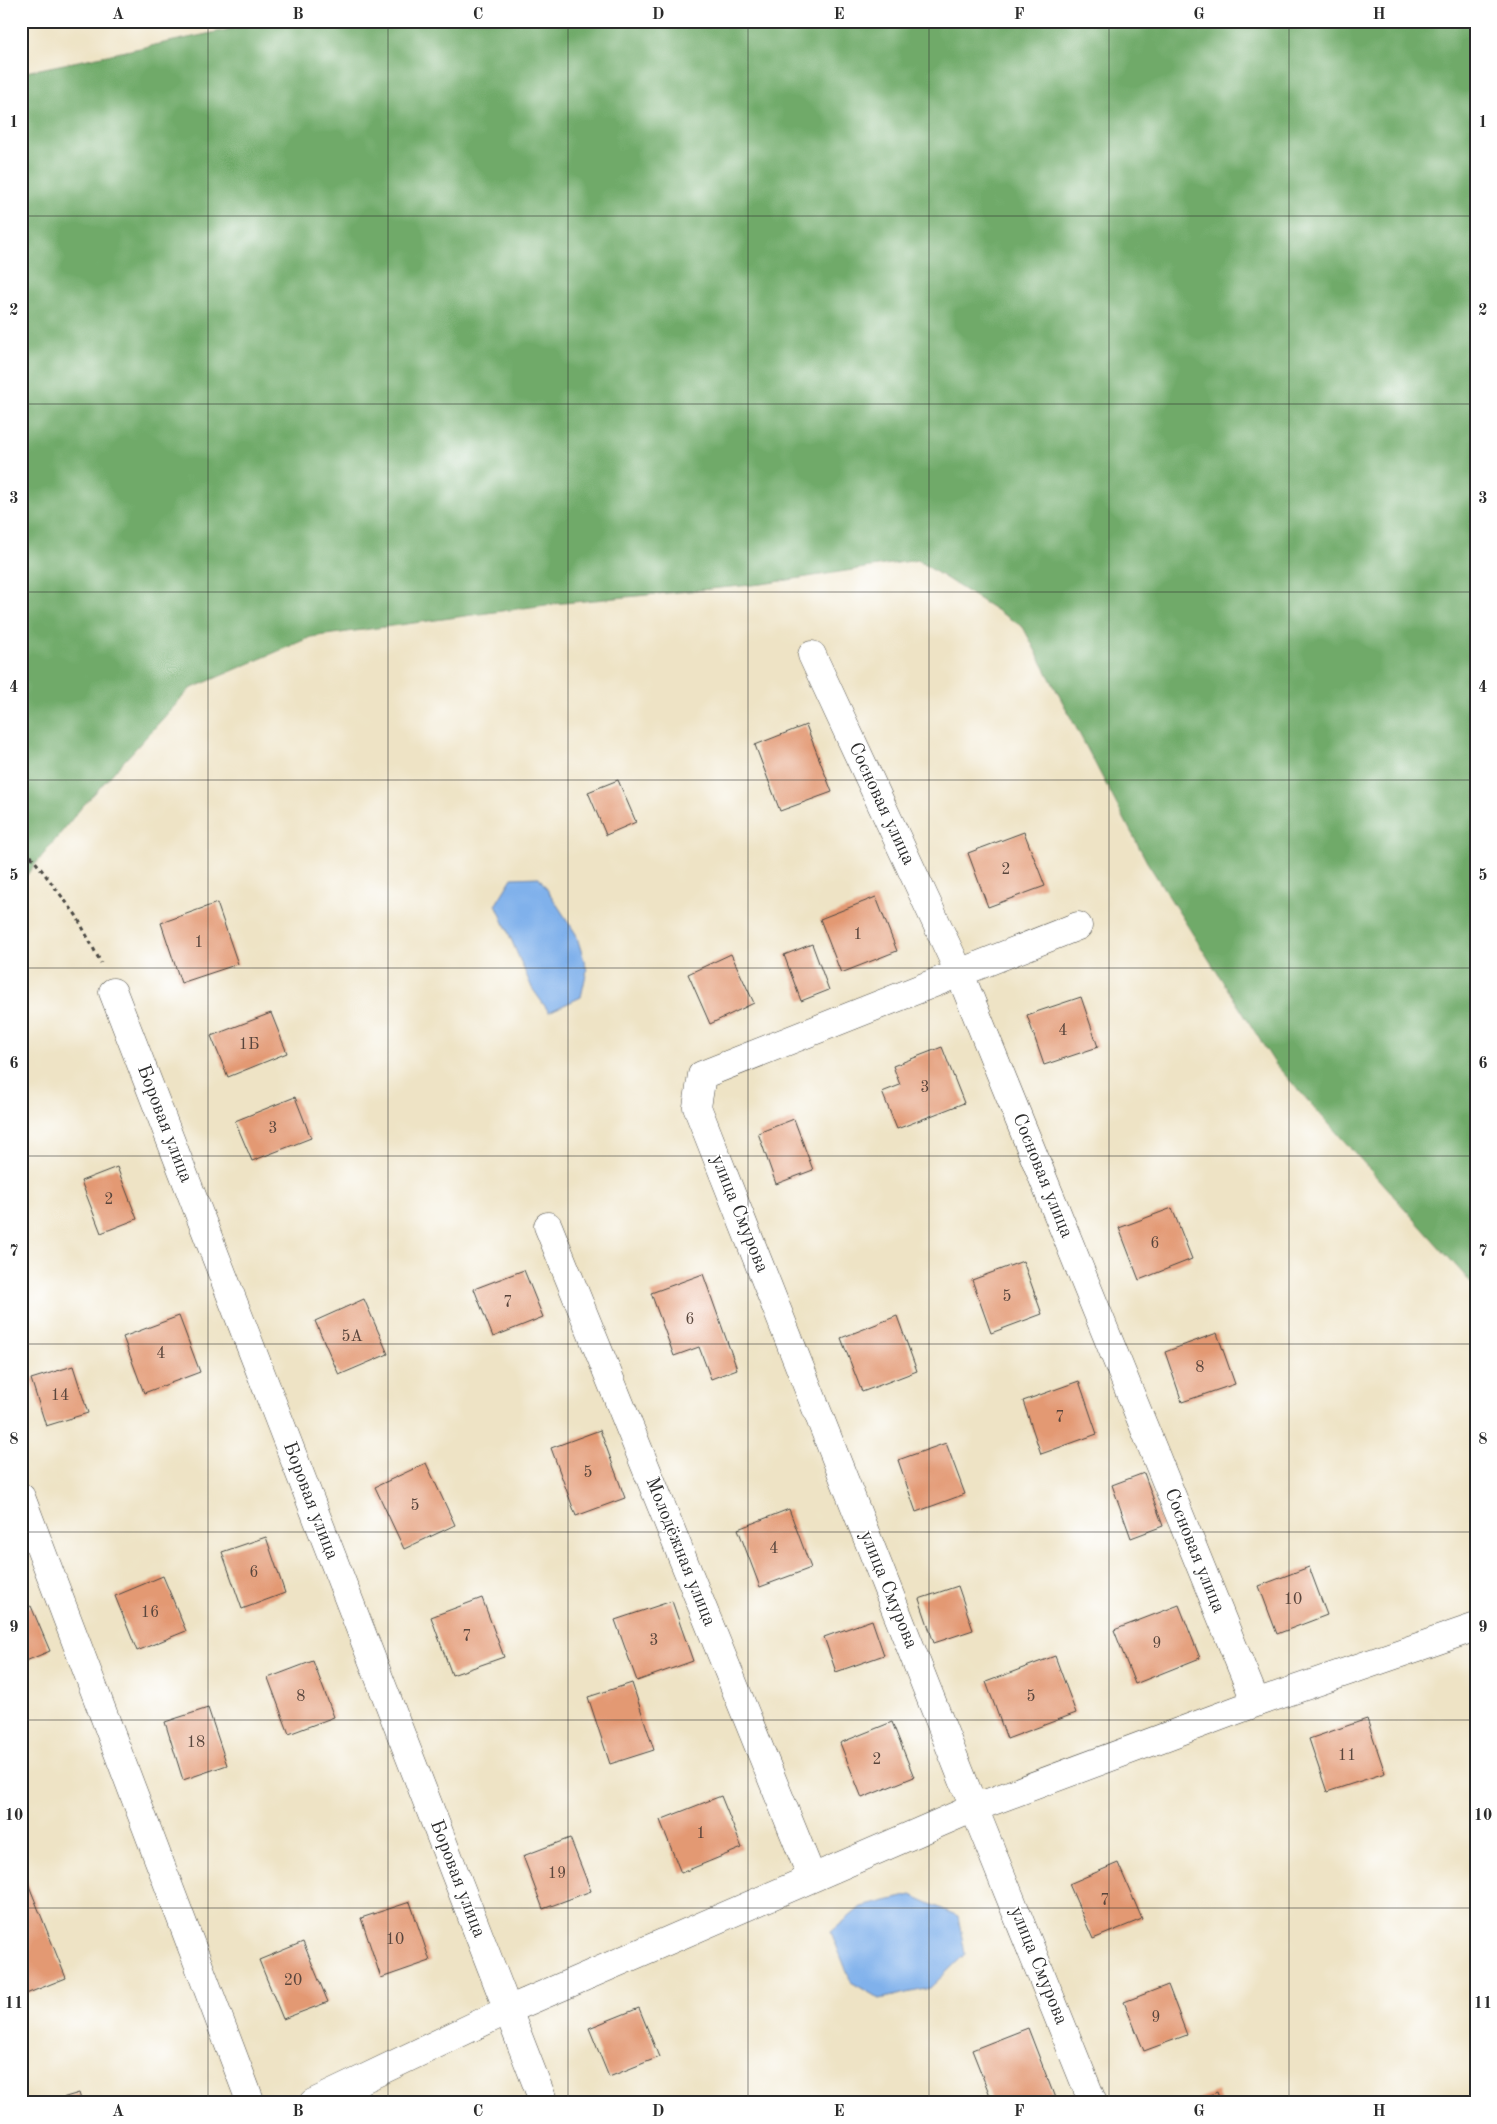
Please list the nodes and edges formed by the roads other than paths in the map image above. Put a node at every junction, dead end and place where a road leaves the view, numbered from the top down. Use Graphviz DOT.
graph roads {
  1 [pos="812,655"];
  2 [pos="1078,926"];
  3 [pos="960,974"];
  4 [pos="113,992"];
  5 [pos="548,1226"];
  6 [pos="21,1497"];
  7 [pos="1476,1627"];
  8 [pos="1256,1703"];
  9 [pos="974,1808"];
  10 [pos="812,1878"];
  11 [pos="508,2010"];
  12 [pos="251,2103"];
  13 [pos="313,2103"];
  14 [pos="544,2103"];
  15 [pos="1093,2103"];
  1 -- 3 [label="street, Сосновая улица"];
  2 -- 3 [label="street"];
  3 -- 8 [label="street, Сосновая улица"];
  3 -- 9 [label="street, улица Смурова"];
  4 -- 11 [label="street, Боровая улица"];
  5 -- 10 [label="street, Молодёжная улица"];
  6 -- 12 [label="street"];
  7 -- 8 [label="street"];
  8 -- 9 [label="street"];
  9 -- 10 [label="street"];
  9 -- 15 [label="street, улица Смурова"];
  10 -- 11 [label="street"];
  11 -- 13 [label="street"];
  11 -- 14 [label="street, Боровая улица"];
}
